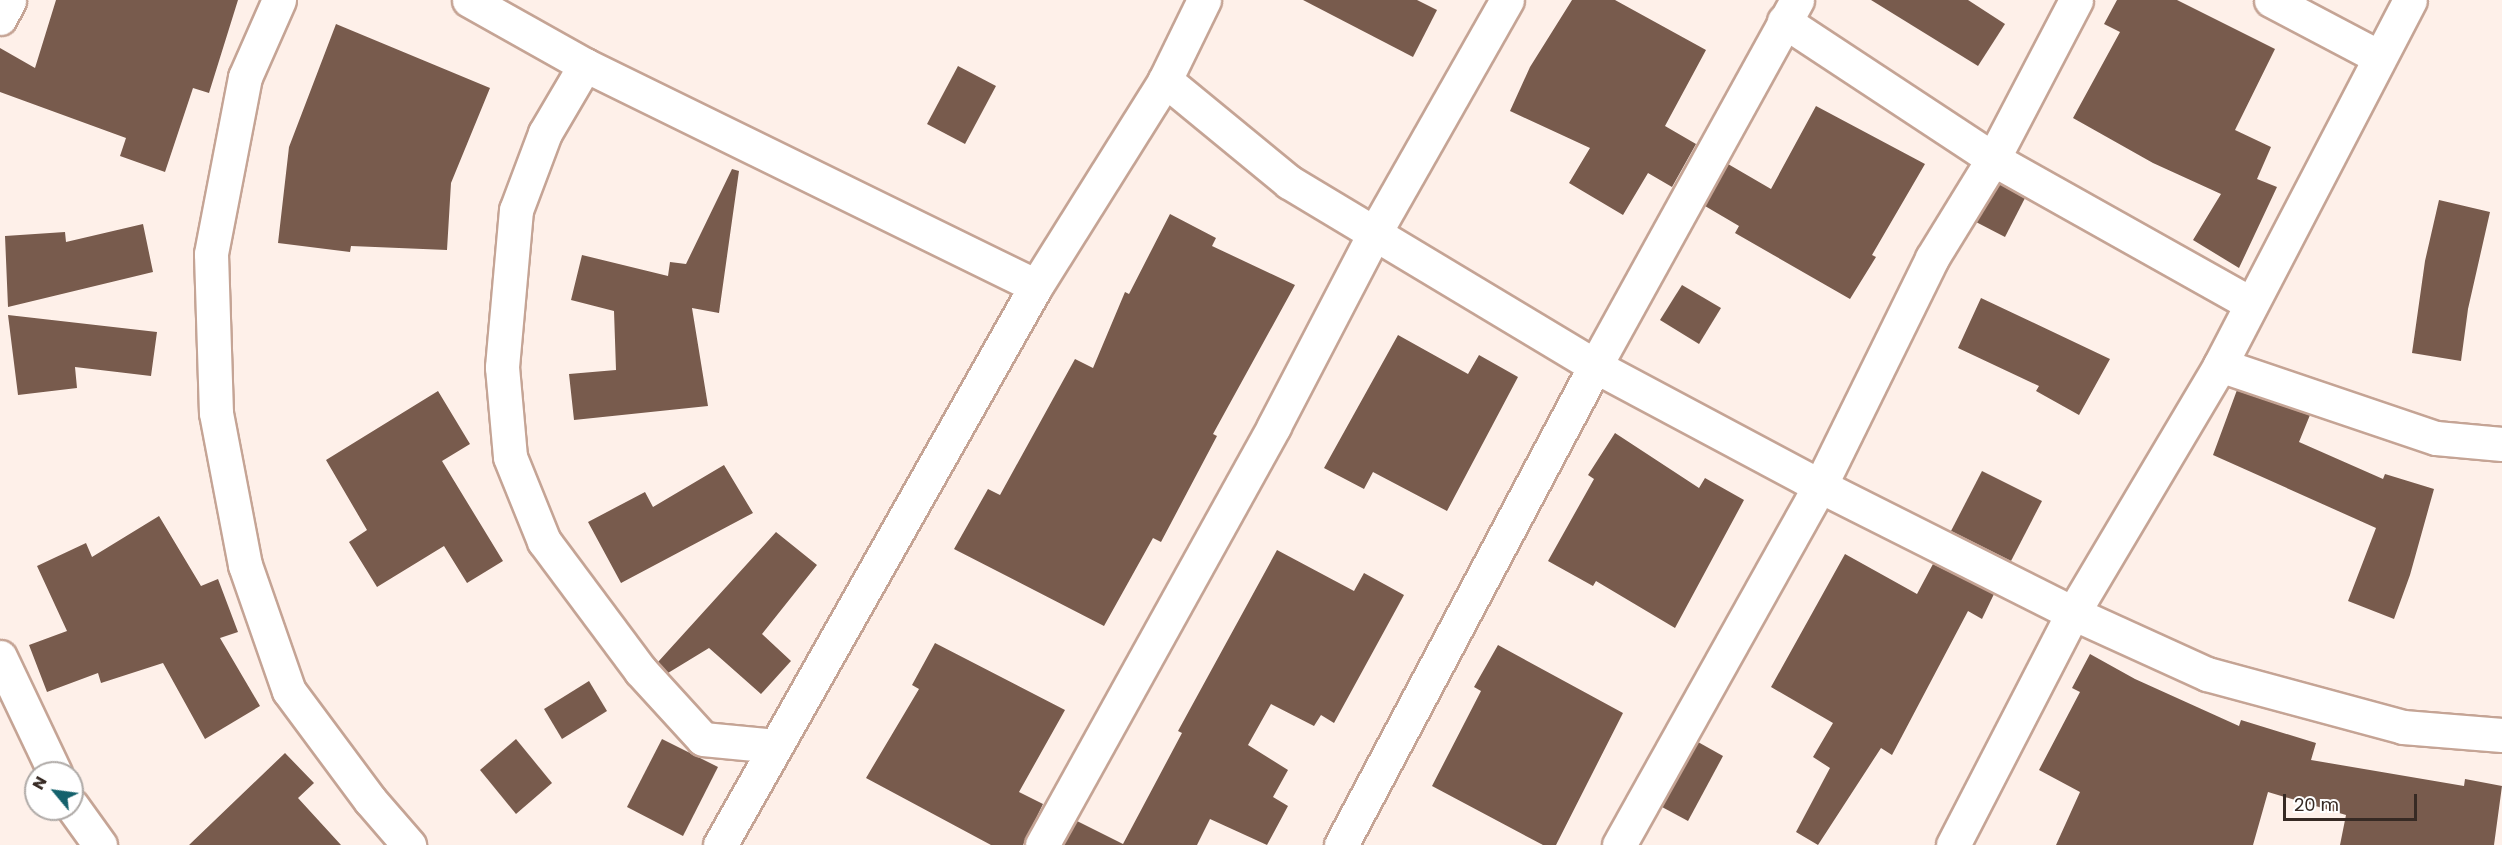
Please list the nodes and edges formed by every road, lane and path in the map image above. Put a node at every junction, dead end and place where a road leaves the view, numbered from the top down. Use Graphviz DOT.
graph roads {
  1 [pos="9,0"];
  2 [pos="279,0"];
  3 [pos="469,0"];
  4 [pos="1204,0"];
  5 [pos="1507,0"];
  6 [pos="2076,0"];
  7 [pos="2271,0"];
  8 [pos="2410,0"];
  9 [pos="1791,11"];
  10 [pos="0,18"];
  11 [pos="2379,57"];
  12 [pos="585,65"];
  13 [pos="1165,80"];
  14 [pos="1993,159"];
  15 [pos="1374,234"];
  16 [pos="1036,285"];
  17 [pos="2250,303"];
  18 [pos="2220,365"];
  19 [pos="1595,366"];
  20 [pos="2502,444"];
  21 [pos="1820,486"];
  22 [pos="2073,613"];
  23 [pos="0,657"];
  24 [pos="2502,735"];
  25 [pos="776,746"];
  26 [pos="49,761"];
  27 [pos="83,821"];
  28 [pos="100,845"];
  29 [pos="409,845"];
  30 [pos="720,845"];
  31 [pos="1042,845"];
  32 [pos="1341,845"];
  33 [pos="1619,845"];
  34 [pos="1953,845"];
  1 -- 10 [label="street"];
  2 -- 29 [label="street"];
  3 -- 12 [label="street"];
  4 -- 13 [label="street"];
  5 -- 15 [label="street"];
  6 -- 14 [label="street"];
  7 -- 11 [label="street"];
  8 -- 11 [label="street"];
  9 -- 14 [label="street"];
  9 -- 19 [label="street"];
  11 -- 17 [label="street"];
  12 -- 16 [label="street"];
  12 -- 25 [label="street"];
  13 -- 15 [label="street"];
  13 -- 16 [label="street"];
  14 -- 17 [label="street"];
  14 -- 21 [label="street"];
  15 -- 19 [label="street"];
  15 -- 31 [label="street"];
  16 -- 25 [label="street"];
  17 -- 18 [label="street"];
  18 -- 20 [label="street"];
  18 -- 22 [label="street"];
  19 -- 21 [label="street"];
  19 -- 32 [label="street"];
  21 -- 22 [label="street"];
  21 -- 33 [label="street"];
  22 -- 24 [label="street"];
  22 -- 34 [label="street"];
  23 -- 26 [label="street"];
  25 -- 30 [label="street"];
  27 -- 28 [label="street"];
}
